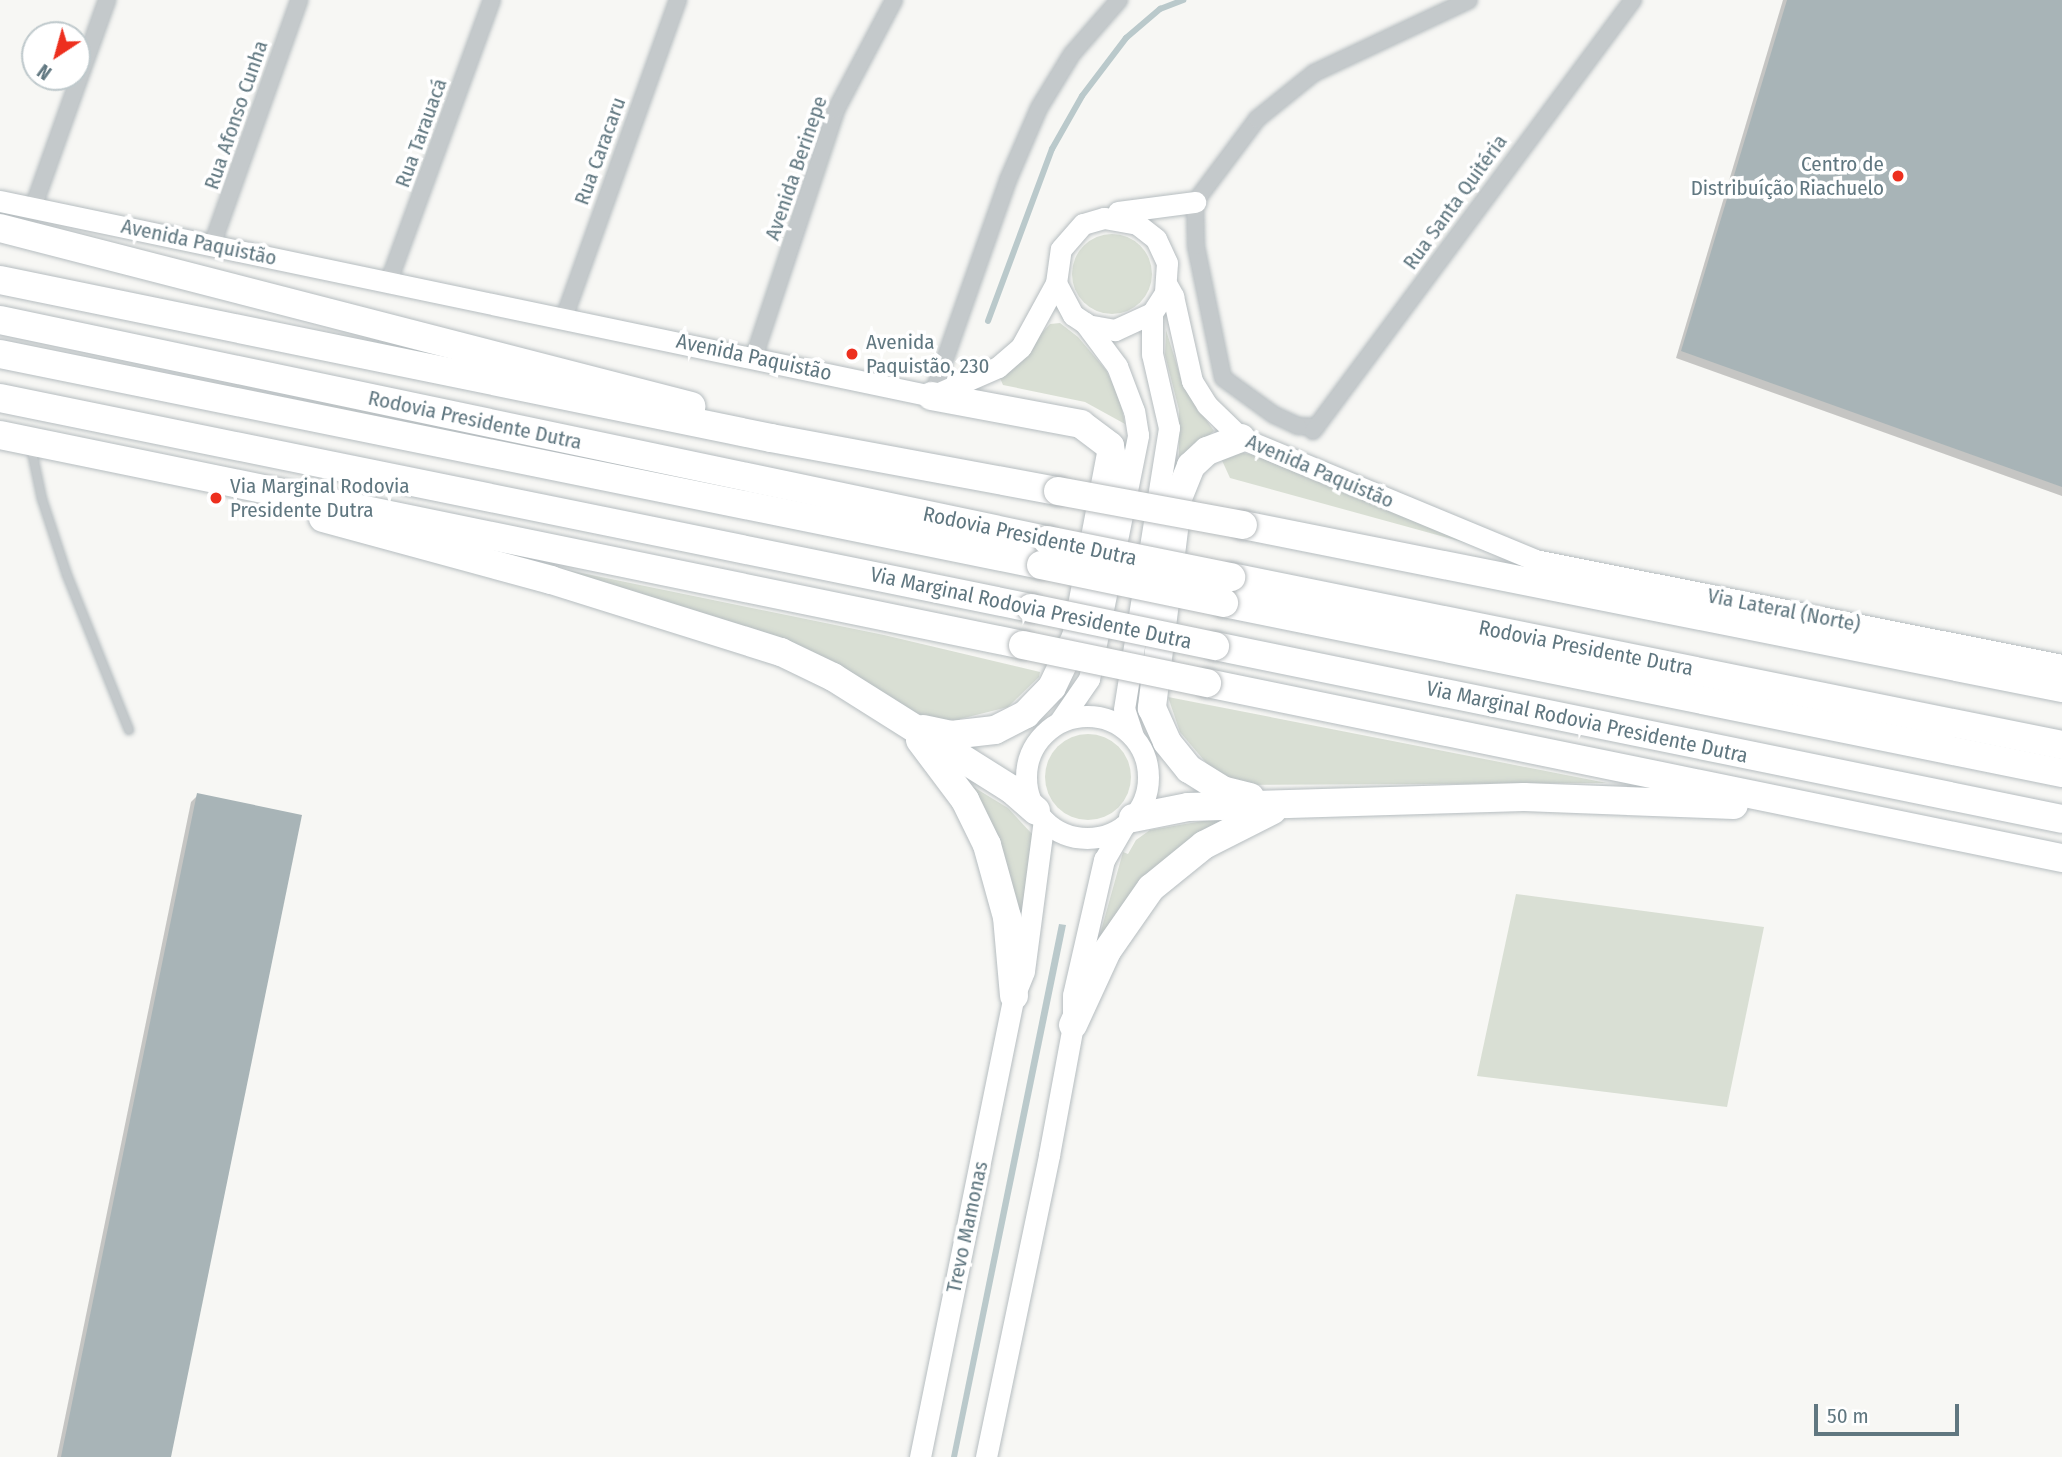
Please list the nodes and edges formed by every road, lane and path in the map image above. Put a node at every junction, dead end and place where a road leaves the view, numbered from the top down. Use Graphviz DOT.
graph roads {
  1 [pos="107,0"];
  2 [pos="299,0"];
  3 [pos="492,0"];
  4 [pos="678,0"];
  5 [pos="894,0"];
  6 [pos="1119,0"];
  7 [pos="1469,0"];
  8 [pos="1631,1"];
  9 [pos="0,201"];
  10 [pos="1195,202"];
  11 [pos="33,208"];
  12 [pos="1104,218"];
  13 [pos="0,228"];
  14 [pos="212,245"];
  15 [pos="0,280"];
  16 [pos="388,281"];
  17 [pos="1056,283"];
  18 [pos="1167,285"];
  19 [pos="1152,313"];
  20 [pos="564,318"];
  21 [pos="0,320"];
  22 [pos="1084,323"];
  23 [pos="0,355"];
  24 [pos="754,357"];
  25 [pos="932,396"];
  26 [pos="0,398"];
  27 [pos="0,435"];
  28 [pos="771,438"];
  29 [pos="1241,438"];
  30 [pos="29,441"];
  31 [pos="253,487"];
  32 [pos="1508,548"];
  33 [pos="1044,552"];
  34 [pos="1228,590"];
  35 [pos="2062,665"];
  36 [pos="2062,688"];
  37 [pos="1060,721"];
  38 [pos="910,726"];
  39 [pos="129,730"];
  40 [pos="1133,736"];
  41 [pos="2062,745"];
  42 [pos="2062,773"];
  43 [pos="1288,803"];
  44 [pos="1814,807"];
  45 [pos="1040,815"];
  46 [pos="2062,819"];
  47 [pos="1128,822"];
  48 [pos="2062,858"];
  49 [pos="1014,996"];
  50 [pos="1073,1025"];
  51 [pos="920,1457"];
  52 [pos="986,1457"];
  1 -- 11 [label="street"];
  2 -- 14 [label="street, Rua Afonso Cunha"];
  3 -- 16 [label="street, Rua Tarauacá"];
  4 -- 20 [label="street, Rua Caracaru"];
  5 -- 24 [label="street, Avenida Berinepe"];
  6 -- 25 [label="street"];
  7 -- 10 [label="street"];
  8 -- 10 [label="street, Rua Santa Quitéria"];
  9 -- 11 [label="main road, Avenida Paquistão"];
  10 -- 12 [label="main road"];
  11 -- 14 [label="main road, Avenida Paquistão"];
  12 -- 17 [label="main road"];
  12 -- 18 [label="main road, Avenida Paquistão"];
  13 -- 28 [label="highway"];
  14 -- 16 [label="main road, Avenida Paquistão"];
  15 -- 28 [label="highway, Rodovia Presidente Dutra"];
  16 -- 20 [label="main road, Avenida Paquistão"];
  17 -- 22 [label="main road"];
  17 -- 25 [label="main road"];
  18 -- 19 [label="main road"];
  18 -- 29 [label="main road, Avenida Paquistão"];
  19 -- 22 [label="main road"];
  19 -- 40 [label="main road"];
  20 -- 24 [label="main road, Avenida Paquistão"];
  21 -- 33 [label="highway, Rodovia Presidente Dutra"];
  22 -- 37 [label="main road"];
  23 -- 33 [label="highway, Rodovia Presidente Dutra"];
  24 -- 25 [label="main road, Avenida Paquistão"];
  25 -- 38 [label="highway"];
  26 -- 46 [label="highway, Via Marginal Rodovia Presidente Dutra, bridge"];
  27 -- 30 [label="highway"];
  28 -- 36 [label="highway, Rodovia Presidente Dutra, bridge"];
  29 -- 32 [label="main road, Avenida Paquistão"];
  29 -- 43 [label="highway"];
  30 -- 31 [label="highway"];
  30 -- 39 [label="lane"];
  31 -- 38 [label="highway"];
  31 -- 44 [label="highway, bridge"];
  32 -- 35 [label="main road, Via Lateral (Norte)"];
  33 -- 34 [label="highway, Rodovia Presidente Dutra, bridge"];
  34 -- 41 [label="highway, Rodovia Presidente Dutra"];
  34 -- 42 [label="highway, Rodovia Presidente Dutra"];
  37 -- 40 [label="main road"];
  37 -- 45 [label="main road"];
  38 -- 45 [label="highway"];
  38 -- 49 [label="highway"];
  40 -- 47 [label="main road"];
  43 -- 44 [label="highway"];
  43 -- 47 [label="highway"];
  43 -- 50 [label="highway"];
  44 -- 48 [label="highway"];
  45 -- 47 [label="main road"];
  45 -- 49 [label="main road, Trevo Mamonas"];
  47 -- 50 [label="main road"];
  49 -- 51 [label="main road, Trevo Mamonas"];
  50 -- 52 [label="main road"];
}
